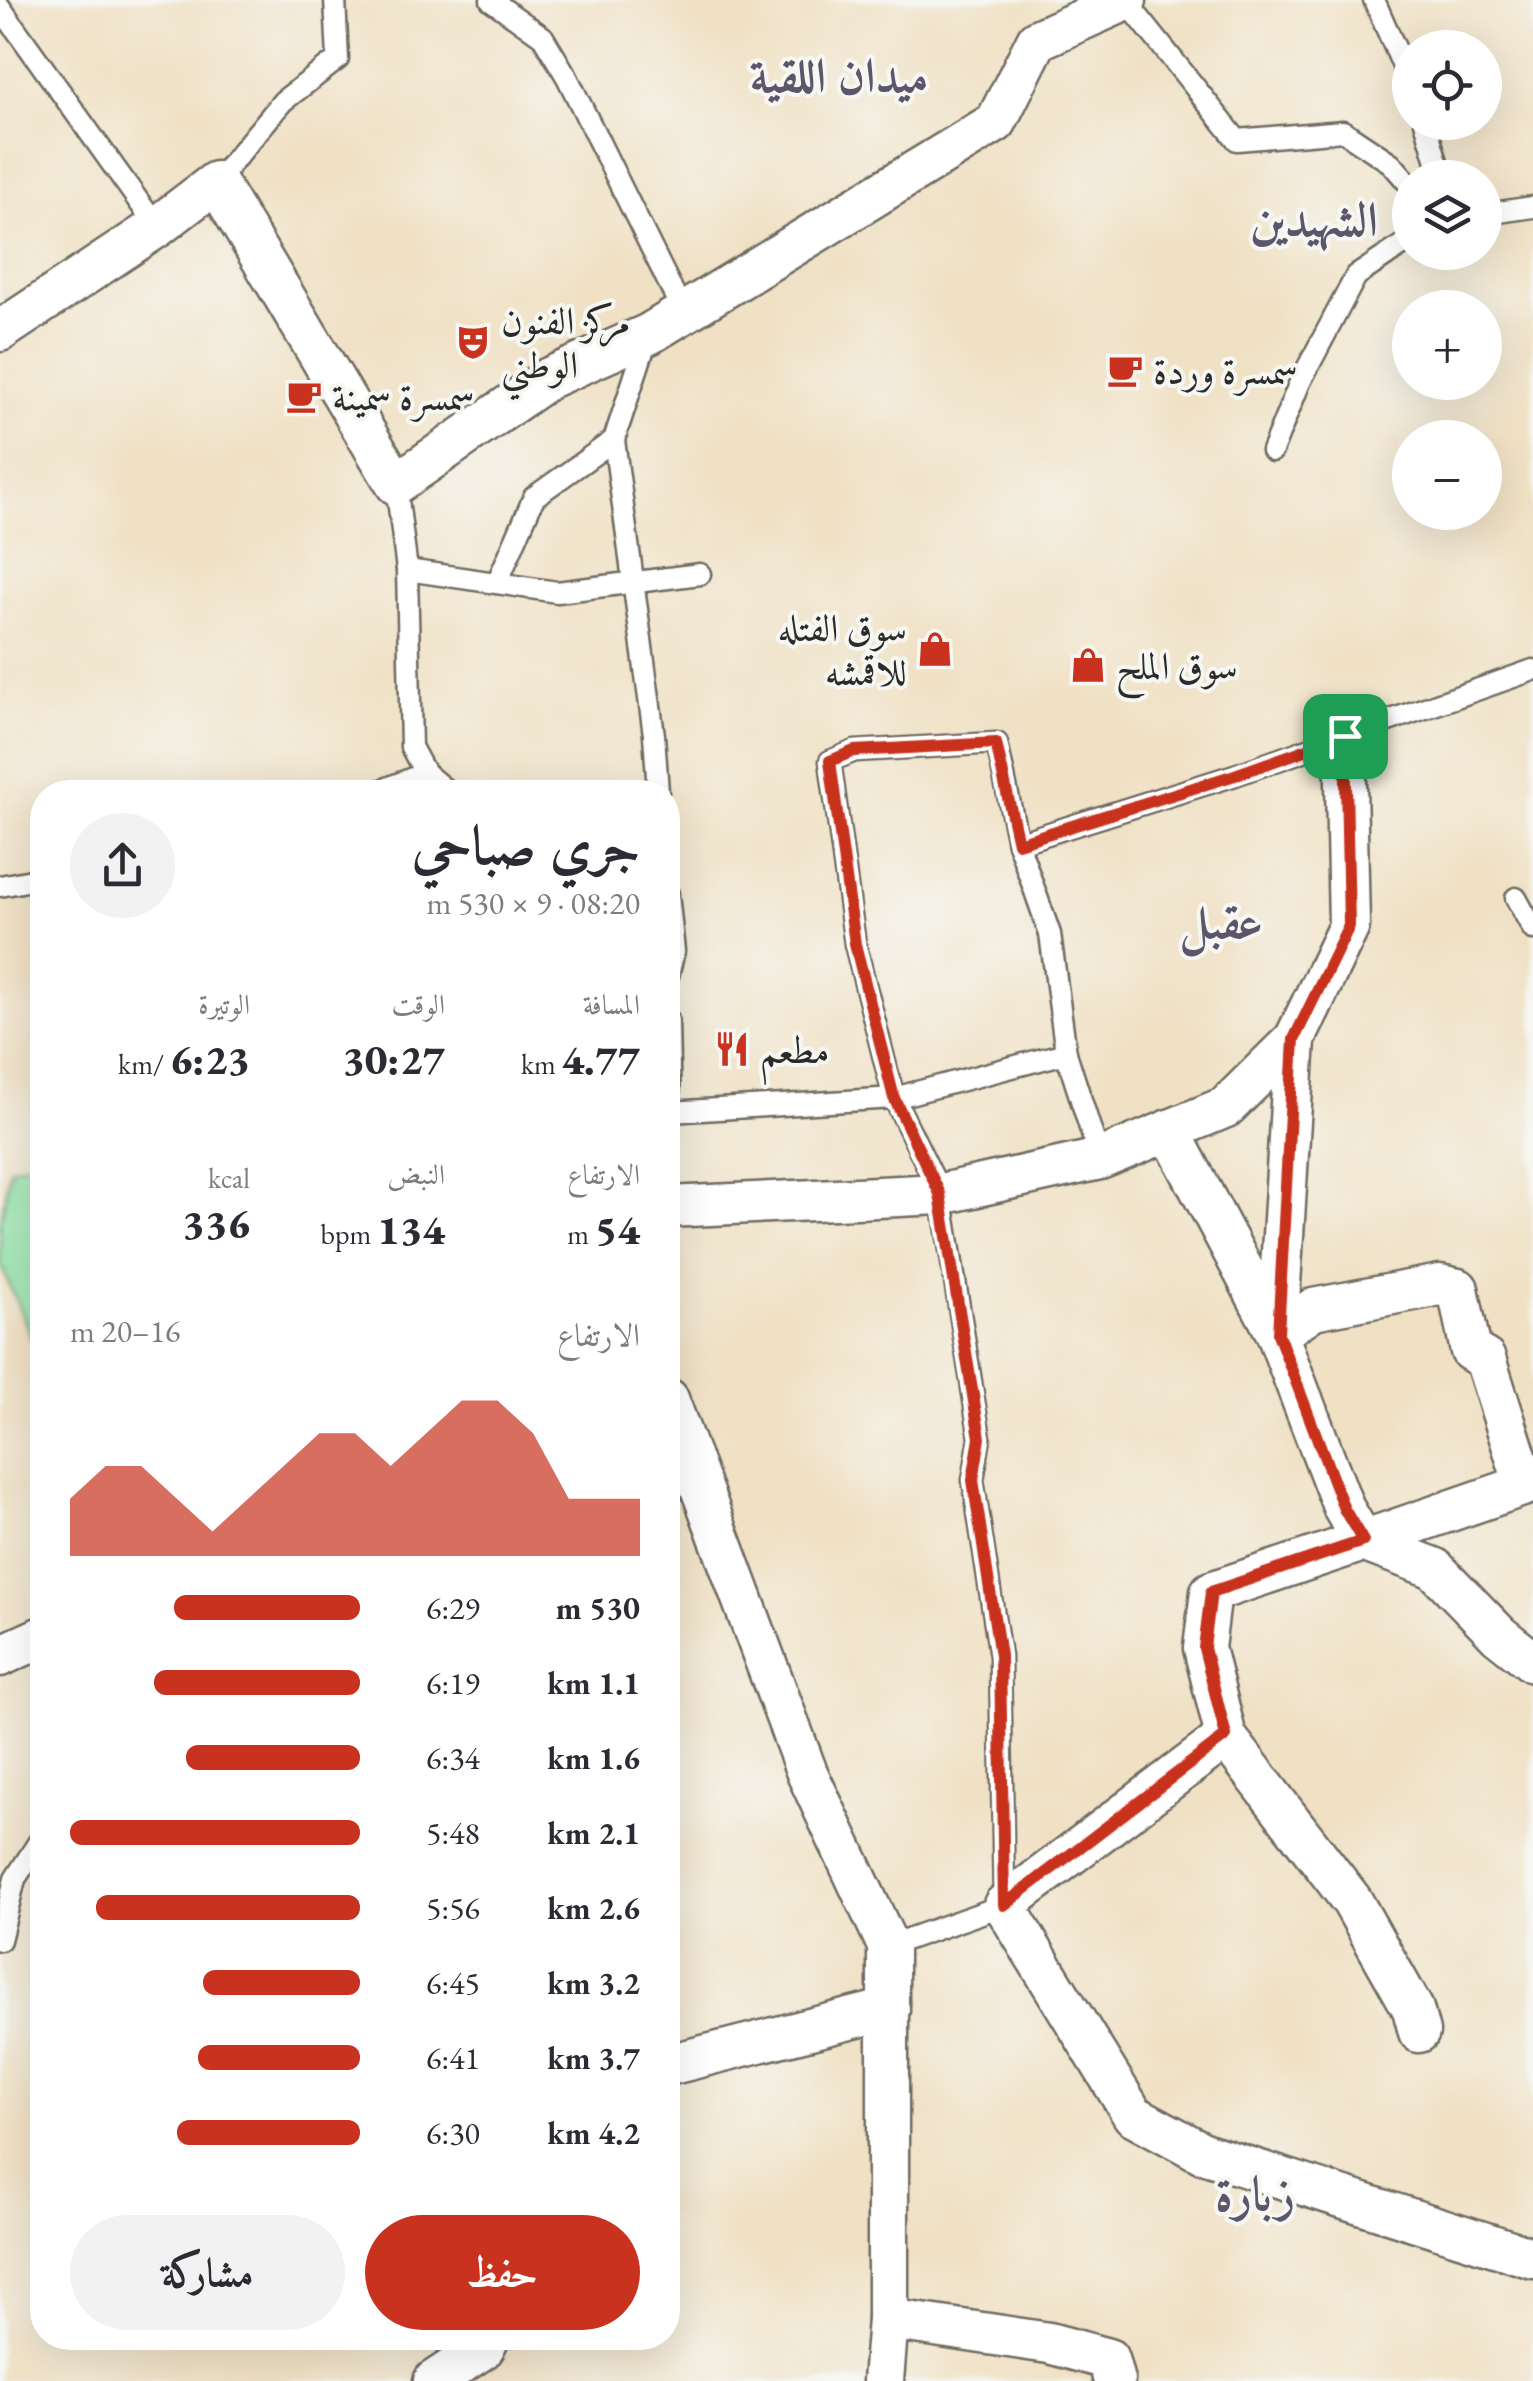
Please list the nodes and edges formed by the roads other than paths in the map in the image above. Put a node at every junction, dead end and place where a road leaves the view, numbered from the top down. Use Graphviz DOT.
graph roads {
  1 [pos="335,0"];
  2 [pos="491,0"];
  3 [pos="1126,0"];
  4 [pos="1374,0"];
  5 [pos="0,7"];
  6 [pos="1392,41"];
  7 [pos="1392,164"];
  8 [pos="216,182"];
  9 [pos="1533,207"];
  10 [pos="1502,212"];
  11 [pos="157,227"];
  12 [pos="1392,252"];
  13 [pos="683,312"];
  14 [pos="0,332"];
  15 [pos="649,334"];
  16 [pos="614,440"];
  17 [pos="1272,451"];
  18 [pos="396,484"];
  19 [pos="407,570"];
  20 [pos="700,574"];
  21 [pos="497,582"];
  22 [pos="632,582"];
  23 [pos="1533,670"];
  24 [pos="1345,736"];
  25 [pos="425,773"];
  26 [pos="408,780"];
  27 [pos="433,780"];
  28 [pos="657,780"];
  29 [pos="1018,843"];
  30 [pos="30,880"];
  31 [pos="0,886"];
  32 [pos="1516,898"];
  33 [pos="1533,929"];
  34 [pos="1294,1039"];
  35 [pos="1066,1053"];
  36 [pos="894,1098"];
  37 [pos="680,1116"];
  38 [pos="1169,1130"];
  39 [pos="1100,1159"];
  40 [pos="940,1194"];
  41 [pos="680,1206"];
  42 [pos="1278,1334"];
  43 [pos="680,1431"];
  44 [pos="1529,1481"];
  45 [pos="1363,1541"];
  46 [pos="30,1642"];
  47 [pos="0,1656"];
  48 [pos="1533,1662"];
  49 [pos="1226,1736"];
  50 [pos="30,1855"];
  51 [pos="1004,1905"];
  52 [pos="0,1940"];
  53 [pos="888,1946"];
  54 [pos="889,2009"];
  55 [pos="1419,2032"];
  56 [pos="680,2062"];
  57 [pos="1533,2258"];
  58 [pos="888,2319"];
  59 [pos="481,2350"];
  60 [pos="434,2381"];
  61 [pos="883,2381"];
  62 [pos="1114,2381"];
  1 -- 8 [label="lane"];
  2 -- 13 [label="lane"];
  3 -- 7 [label="lane"];
  3 -- 13 [label="street"];
  4 -- 6 [label="lane"];
  5 -- 11 [label="lane"];
  8 -- 11 [label="street"];
  8 -- 18 [label="street"];
  9 -- 10 [label="lane"];
  11 -- 14 [label="street"];
  12 -- 17 [label="lane"];
  13 -- 15 [label="street"];
  15 -- 16 [label="lane"];
  15 -- 18 [label="street"];
  16 -- 21 [label="lane"];
  16 -- 22 [label="lane"];
  18 -- 19 [label="lane"];
  19 -- 21 [label="lane"];
  19 -- 25 [label="lane"];
  20 -- 22 [label="lane"];
  21 -- 22 [label="lane"];
  22 -- 28 [label="lane"];
  23 -- 24 [label="lane"];
  24 -- 29 [label="lane"];
  24 -- 34 [label="street"];
  25 -- 26 [label="lane"];
  25 -- 27 [label="lane"];
  29 -- 35 [label="lane"];
  29 -- 36 [label="lane"];
  30 -- 31 [label="lane"];
  32 -- 33 [label="lane"];
  34 -- 38 [label="street"];
  34 -- 42 [label="street"];
  35 -- 36 [label="lane"];
  35 -- 39 [label="lane"];
  36 -- 37 [label="lane"];
  36 -- 40 [label="lane"];
  38 -- 39 [label="street"];
  38 -- 42 [label="street"];
  39 -- 40 [label="street"];
  40 -- 41 [label="street"];
  40 -- 51 [label="lane"];
  42 -- 44 [label="street"];
  42 -- 45 [label="street"];
  43 -- 53 [label="street"];
  44 -- 45 [label="street"];
  45 -- 48 [label="street"];
  45 -- 49 [label="street"];
  46 -- 47 [label="street"];
  49 -- 51 [label="street"];
  49 -- 55 [label="street"];
  50 -- 52 [label="lane"];
  51 -- 53 [label="lane"];
  51 -- 57 [label="street"];
  53 -- 54 [label="street"];
  54 -- 56 [label="street"];
  54 -- 58 [label="street"];
  58 -- 61 [label="street"];
  58 -- 62 [label="street"];
  59 -- 60 [label="street"];
}
